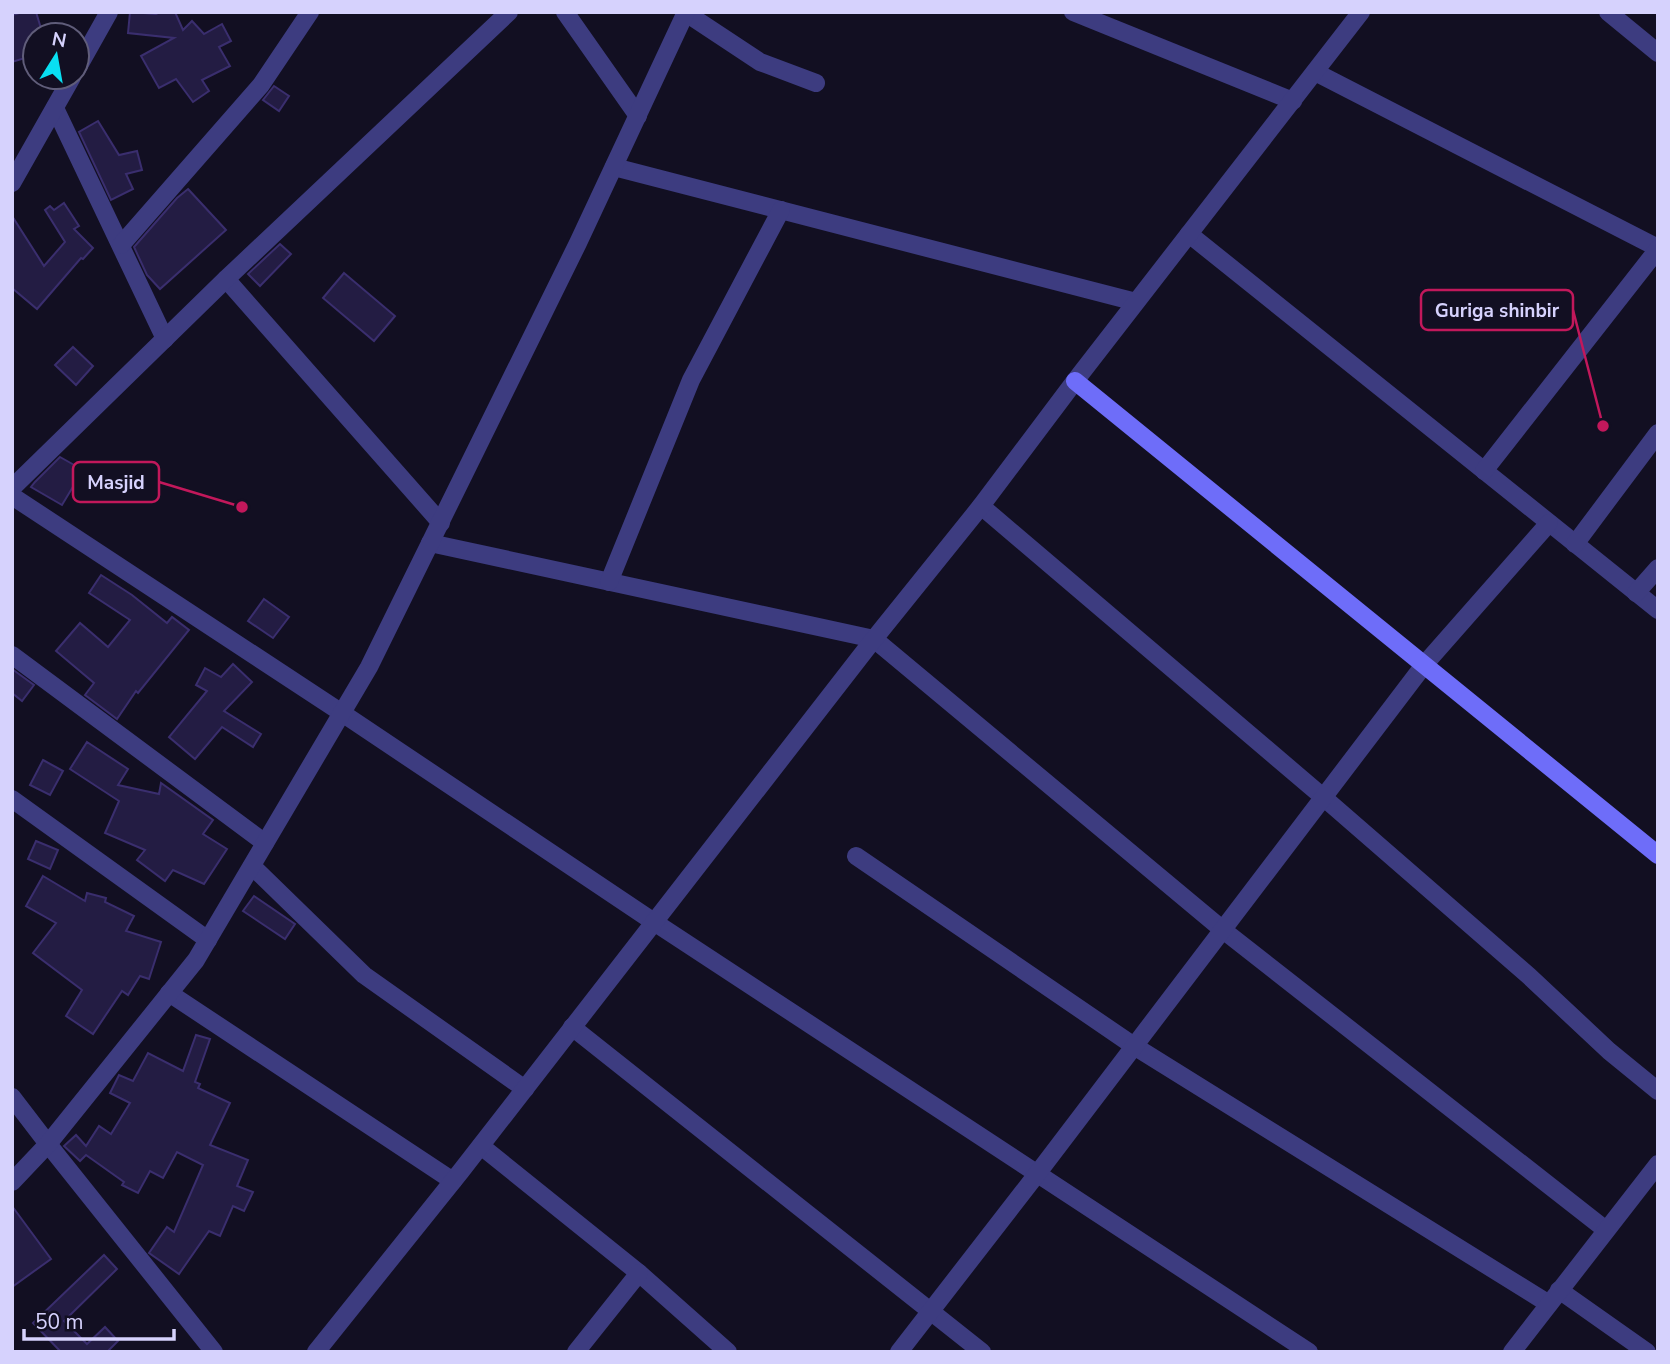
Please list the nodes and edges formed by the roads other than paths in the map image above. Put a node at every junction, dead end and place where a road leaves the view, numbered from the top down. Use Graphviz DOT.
graph roads {
  1 [pos="109,12"];
  2 [pos="310,12"];
  3 [pos="509,12"];
  4 [pos="565,12"];
  5 [pos="1073,12"];
  6 [pos="1362,12"];
  7 [pos="1608,12"];
  8 [pos="686,13"];
  9 [pos="91,44"];
  10 [pos="1658,53"];
  11 [pos="1315,72"];
  12 [pos="816,83"];
  13 [pos="64,91"];
  14 [pos="1293,101"];
  15 [pos="55,108"];
  16 [pos="638,116"];
  17 [pos="614,167"];
  18 [pos="12,183"];
  19 [pos="781,210"];
  20 [pos="1189,234"];
  21 [pos="121,245"];
  22 [pos="1658,249"];
  23 [pos="226,279"];
  24 [pos="1136,302"];
  25 [pos="166,339"];
  26 [pos="1075,381"];
  27 [pos="1658,433"];
  28 [pos="1484,471"];
  29 [pos="12,488"];
  30 [pos="12,496"];
  31 [pos="981,506"];
  32 [pos="440,523"];
  33 [pos="1549,523"];
  34 [pos="430,543"];
  35 [pos="1575,544"];
  36 [pos="1658,568"];
  37 [pos="609,582"];
  38 [pos="1636,593"];
  39 [pos="1658,610"];
  40 [pos="874,639"];
  41 [pos="12,655"];
  42 [pos="1424,665"];
  43 [pos="342,713"];
  44 [pos="1323,797"];
  45 [pos="12,799"];
  46 [pos="265,843"];
  47 [pos="1658,855"];
  48 [pos="856,856"];
  49 [pos="252,866"];
  50 [pos="654,922"];
  51 [pos="1223,930"];
  52 [pos="208,940"];
  53 [pos="169,993"];
  54 [pos="572,1027"];
  55 [pos="1134,1046"];
  56 [pos="525,1089"];
  57 [pos="1658,1091"];
  58 [pos="12,1097"];
  59 [pos="48,1144"];
  60 [pos="481,1146"];
  61 [pos="1658,1164"];
  62 [pos="1037,1174"];
  63 [pos="453,1181"];
  64 [pos="12,1182"];
  65 [pos="1606,1230"];
  66 [pos="639,1273"];
  67 [pos="1554,1297"];
  68 [pos="930,1311"];
  69 [pos="214,1352"];
  70 [pos="316,1352"];
  71 [pos="576,1352"];
  72 [pos="728,1352"];
  73 [pos="899,1352"];
  74 [pos="982,1352"];
  75 [pos="1309,1352"];
  76 [pos="1512,1352"];
  77 [pos="1647,1352"];
  1 -- 9 [label="street"];
  2 -- 21 [label="street"];
  3 -- 23 [label="street"];
  4 -- 16 [label="street"];
  5 -- 14 [label="street"];
  6 -- 11 [label="street"];
  7 -- 10 [label="street"];
  8 -- 12 [label="street"];
  8 -- 16 [label="street"];
  11 -- 14 [label="street"];
  11 -- 22 [label="street"];
  13 -- 15 [label="street"];
  14 -- 20 [label="street"];
  15 -- 18 [label="street"];
  15 -- 21 [label="street"];
  16 -- 17 [label="street"];
  17 -- 19 [label="street"];
  17 -- 32 [label="street"];
  19 -- 24 [label="street"];
  19 -- 37 [label="street"];
  20 -- 24 [label="street"];
  20 -- 28 [label="street"];
  21 -- 25 [label="street"];
  22 -- 28 [label="street"];
  23 -- 25 [label="street"];
  23 -- 32 [label="street"];
  24 -- 26 [label="street"];
  25 -- 29 [label="street"];
  26 -- 31 [label="street"];
  26 -- 42 [label="street"];
  27 -- 35 [label="street"];
  28 -- 33 [label="street"];
  30 -- 43 [label="street"];
  31 -- 40 [label="street"];
  31 -- 44 [label="street"];
  32 -- 34 [label="street"];
  33 -- 35 [label="street"];
  33 -- 42 [label="street"];
  34 -- 37 [label="street"];
  34 -- 43 [label="street"];
  35 -- 38 [label="street"];
  36 -- 38 [label="street"];
  37 -- 40 [label="street"];
  38 -- 39 [label="street"];
  40 -- 50 [label="street"];
  40 -- 51 [label="street"];
  41 -- 46 [label="street"];
  42 -- 44 [label="street"];
  42 -- 47 [label="street"];
  43 -- 46 [label="street"];
  43 -- 50 [label="street"];
  44 -- 51 [label="street"];
  44 -- 57 [label="street"];
  45 -- 52 [label="street"];
  46 -- 49 [label="street"];
  48 -- 55 [label="street"];
  49 -- 52 [label="street"];
  49 -- 56 [label="street"];
  50 -- 54 [label="street"];
  50 -- 62 [label="street"];
  51 -- 55 [label="street"];
  51 -- 65 [label="street"];
  52 -- 53 [label="street"];
  53 -- 59 [label="street"];
  53 -- 63 [label="street"];
  54 -- 56 [label="street"];
  54 -- 68 [label="street"];
  55 -- 62 [label="street"];
  55 -- 67 [label="street"];
  56 -- 60 [label="street"];
  58 -- 59 [label="street"];
  59 -- 64 [label="street"];
  59 -- 69 [label="street"];
  60 -- 63 [label="street"];
  60 -- 66 [label="street"];
  61 -- 65 [label="street"];
  62 -- 68 [label="street"];
  62 -- 75 [label="street"];
  63 -- 70 [label="street"];
  65 -- 67 [label="street"];
  66 -- 71 [label="street"];
  66 -- 72 [label="street"];
  67 -- 76 [label="street"];
  67 -- 77 [label="street"];
  68 -- 73 [label="street"];
  68 -- 74 [label="street"];
}
